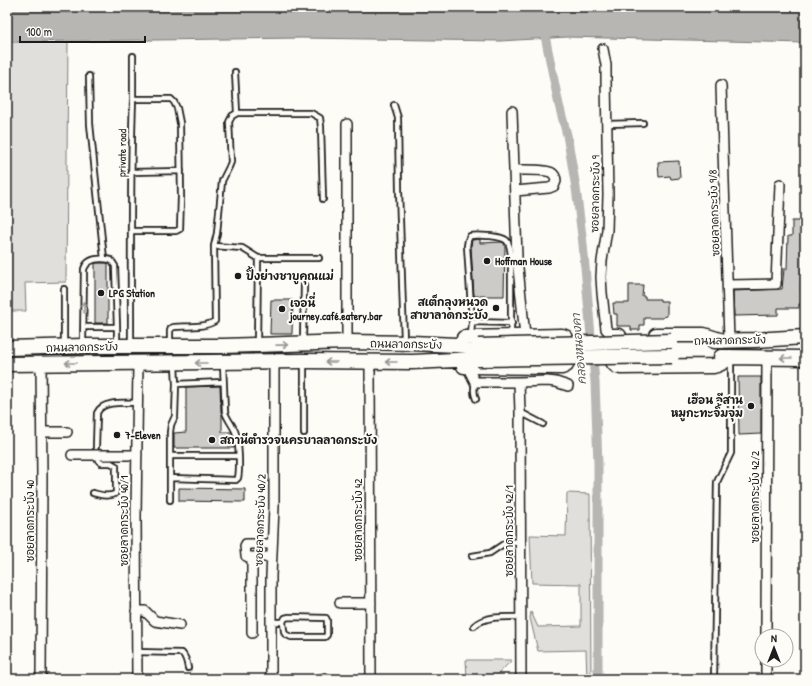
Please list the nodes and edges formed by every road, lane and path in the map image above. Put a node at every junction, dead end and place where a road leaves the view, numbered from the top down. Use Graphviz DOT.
graph roads {
  1 [pos="603,49"];
  2 [pos="133,56"];
  3 [pos="235,72"];
  4 [pos="89,76"];
  5 [pos="721,85"];
  6 [pos="133,99"];
  7 [pos="394,104"];
  8 [pos="512,110"];
  9 [pos="237,113"];
  10 [pos="643,123"];
  11 [pos="347,124"];
  12 [pos="607,124"];
  13 [pos="514,170"];
  14 [pos="181,171"];
  15 [pos="131,172"];
  16 [pos="780,184"];
  17 [pos="515,191"];
  18 [pos="323,199"];
  19 [pos="131,232"];
  20 [pos="214,246"];
  21 [pos="258,258"];
  22 [pos="319,258"];
  23 [pos="104,259"];
  24 [pos="304,285"];
  25 [pos="728,285"];
  26 [pos="64,290"];
  27 [pos="472,322"];
  28 [pos="84,327"];
  29 [pos="117,328"];
  30 [pos="516,332"];
  31 [pos="613,336"];
  32 [pos="805,337"];
  33 [pos="755,340"];
  34 [pos="726,341"];
  35 [pos="347,342"];
  36 [pos="805,342"];
  37 [pos="408,343"];
  38 [pos="303,344"];
  39 [pos="257,345"];
  40 [pos="83,346"];
  41 [pos="117,346"];
  42 [pos="131,346"];
  43 [pos="170,346"];
  44 [pos="223,346"];
  45 [pos="64,347"];
  46 [pos="7,348"];
  47 [pos="473,352"];
  48 [pos="730,357"];
  49 [pos="767,358"];
  50 [pos="805,358"];
  51 [pos="138,362"];
  52 [pos="274,362"];
  53 [pos="304,362"];
  54 [pos="370,362"];
  55 [pos="41,363"];
  56 [pos="175,363"];
  57 [pos="223,363"];
  58 [pos="7,364"];
  59 [pos="223,382"];
  60 [pos="475,382"];
  61 [pos="519,382"];
  62 [pos="176,384"];
  63 [pos="568,386"];
  64 [pos="476,398"];
  65 [pos="137,403"];
  66 [pos="520,412"];
  67 [pos="543,424"];
  68 [pos="42,432"];
  69 [pos="67,432"];
  70 [pos="304,433"];
  71 [pos="97,451"];
  72 [pos="72,455"];
  73 [pos="137,455"];
  74 [pos="170,456"];
  75 [pos="238,456"];
  76 [pos="171,478"];
  77 [pos="93,493"];
  78 [pos="170,500"];
  79 [pos="520,541"];
  80 [pos="271,544"];
  81 [pos="472,556"];
  82 [pos="252,557"];
  83 [pos="271,557"];
  84 [pos="340,603"];
  85 [pos="371,603"];
  86 [pos="136,611"];
  87 [pos="521,617"];
  88 [pos="270,622"];
  89 [pos="283,622"];
  90 [pos="180,624"];
  91 [pos="474,626"];
  92 [pos="766,628"];
  93 [pos="252,633"];
  94 [pos="136,652"];
  95 [pos="188,668"];
  96 [pos="766,668"];
  97 [pos="325,676"];
  98 [pos="41,679"];
  99 [pos="137,679"];
  100 [pos="271,679"];
  101 [pos="315,679"];
  102 [pos="371,679"];
  103 [pos="521,679"];
  104 [pos="714,679"];
  105 [pos="766,679"];
  1 -- 12 [label="street, ซอยลาดกระบัง 9"];
  2 -- 6 [label="lane, private road"];
  3 -- 9 [label="lane"];
  4 -- 23 [label="lane"];
  5 -- 25 [label="street, ซอยลาดกระบัง 9/8"];
  6 -- 14 [label="lane"];
  6 -- 15 [label="lane, private road"];
  7 -- 37 [label="lane"];
  8 -- 13 [label="street"];
  9 -- 18 [label="lane"];
  9 -- 20 [label="lane"];
  10 -- 12 [label="lane"];
  11 -- 35 [label="street"];
  12 -- 31 [label="street, ซอยลาดกระบัง 9"];
  13 -- 17 [label="street"];
  13 -- 17 [label="street"];
  14 -- 15 [label="lane"];
  14 -- 19 [label="lane"];
  15 -- 19 [label="lane, private road"];
  16 -- 25 [label="street"];
  17 -- 30 [label="street"];
  19 -- 42 [label="lane, private road"];
  20 -- 21 [label="lane"];
  20 -- 43 [label="lane"];
  21 -- 22 [label="lane"];
  21 -- 39 [label="lane"];
  28 -- 23 [label="lane, one-way"];
  23 -- 29 [label="lane"];
  24 -- 38 [label="lane"];
  25 -- 34 [label="street, ซอยลาดกระบัง 9/8"];
  26 -- 45 [label="lane"];
  27 -- 30 [label="lane"];
  27 -- 30 [label="lane"];
  27 -- 47 [label="lane"];
  28 -- 29 [label="lane"];
  28 -- 40 [label="lane"];
  29 -- 41 [label="lane"];
  30 -- 47 [label="main road"];
  30 -- 47 [label="main road"];
  31 -- 34 [label="main road"];
  31 -- 48 [label="main road"];
  32 -- 33 [label="main road, ถนนลาดกระบัง"];
  33 -- 34 [label="main road, ถนนลาดกระบัง"];
  33 -- 36 [label="main road"];
  34 -- 47 [label="main road, ถนนลาดกระบัง, bridge"];
  35 -- 37 [label="main road, ถนนลาดกระบัง"];
  35 -- 38 [label="main road, ถนนลาดกระบัง"];
  37 -- 47 [label="main road, ถนนลาดกระบัง"];
  39 -- 38 [label="main road, ถนนลาดกระบัง, one-way"];
  39 -- 44 [label="main road, ถนนลาดกระบัง"];
  40 -- 41 [label="main road, ถนนลาดกระบัง"];
  40 -- 45 [label="main road, ถนนลาดกระบัง"];
  41 -- 42 [label="main road, ถนนลาดกระบัง"];
  42 -- 43 [label="main road, ถนนลาดกระบัง"];
  43 -- 44 [label="main road, ถนนลาดกระบัง"];
  44 -- 57 [label="main road"];
  45 -- 46 [label="main road, ถนนลาดกระบัง"];
  47 -- 48 [label="main road, ถนนลาดกระบัง, bridge"];
  47 -- 54 [label="main road, ถนนลาดกระบัง, one-way"];
  47 -- 60 [label="street"];
  48 -- 49 [label="main road, ถนนลาดกระบัง"];
  48 -- 104 [label="lane"];
  50 -- 49 [label="main road, ถนนลาดกระบัง, one-way"];
  49 -- 92 [label="street, ซอยลาดกระบัง 42/2"];
  51 -- 55 [label="main road, ถนนลาดกระบัง, one-way"];
  51 -- 56 [label="main road, ถนนลาดกระบัง"];
  51 -- 65 [label="street, ซอยลาดกระบัง 40/1"];
  52 -- 53 [label="main road, ถนนลาดกระบัง"];
  52 -- 57 [label="main road, ถนนลาดกระบัง"];
  52 -- 80 [label="street, ซอยลาดกระบัง 40/2"];
  54 -- 53 [label="main road, ถนนลาดกระบัง, one-way"];
  53 -- 70 [label="lane"];
  54 -- 85 [label="street, ซอยลาดกระบัง 42"];
  55 -- 58 [label="main road, ถนนลาดกระบัง"];
  55 -- 68 [label="street, ซอยลาดกระบัง 40"];
  57 -- 56 [label="main road, ถนนลาดกระบัง, one-way"];
  56 -- 62 [label="lane"];
  57 -- 59 [label="lane"];
  59 -- 62 [label="lane"];
  59 -- 75 [label="lane"];
  60 -- 61 [label="street"];
  60 -- 64 [label="lane"];
  61 -- 63 [label="street"];
  61 -- 66 [label="street, ซอยลาดกระบัง 42/1"];
  62 -- 74 [label="lane"];
  65 -- 71 [label="lane"];
  65 -- 73 [label="street, ซอยลาดกระบัง 40/1"];
  66 -- 67 [label="lane"];
  66 -- 79 [label="street, ซอยลาดกระบัง 42/1"];
  68 -- 69 [label="street"];
  68 -- 98 [label="street, ซอยลาดกระบัง 40"];
  71 -- 72 [label="street"];
  71 -- 73 [label="street"];
  71 -- 77 [label="lane"];
  73 -- 86 [label="street, ซอยลาดกระบัง 40/1"];
  74 -- 75 [label="lane"];
  74 -- 76 [label="lane"];
  75 -- 76 [label="lane"];
  76 -- 78 [label="lane"];
  79 -- 81 [label="lane"];
  79 -- 87 [label="street, ซอยลาดกระบัง 42/1"];
  80 -- 82 [label="street"];
  80 -- 83 [label="street, ซอยลาดกระบัง 40/2"];
  82 -- 83 [label="street"];
  82 -- 93 [label="street"];
  83 -- 88 [label="street, ซอยลาดกระบัง 40/2"];
  84 -- 85 [label="street"];
  85 -- 102 [label="street, ซอยลาดกระบัง 42"];
  86 -- 90 [label="street"];
  86 -- 94 [label="street, ซอยลาดกระบัง 40/1"];
  87 -- 91 [label="lane"];
  87 -- 103 [label="street, ซอยลาดกระบัง 42/1"];
  88 -- 89 [label="lane"];
  88 -- 100 [label="street, ซอยลาดกระบัง 40/2"];
  89 -- 89 [label="lane"];
  94 -- 95 [label="lane"];
  94 -- 99 [label="street, ซอยลาดกระบัง 40/1"];
  96 -- 105 [label="street"];
  97 -- 101 [label="lane"];
}
